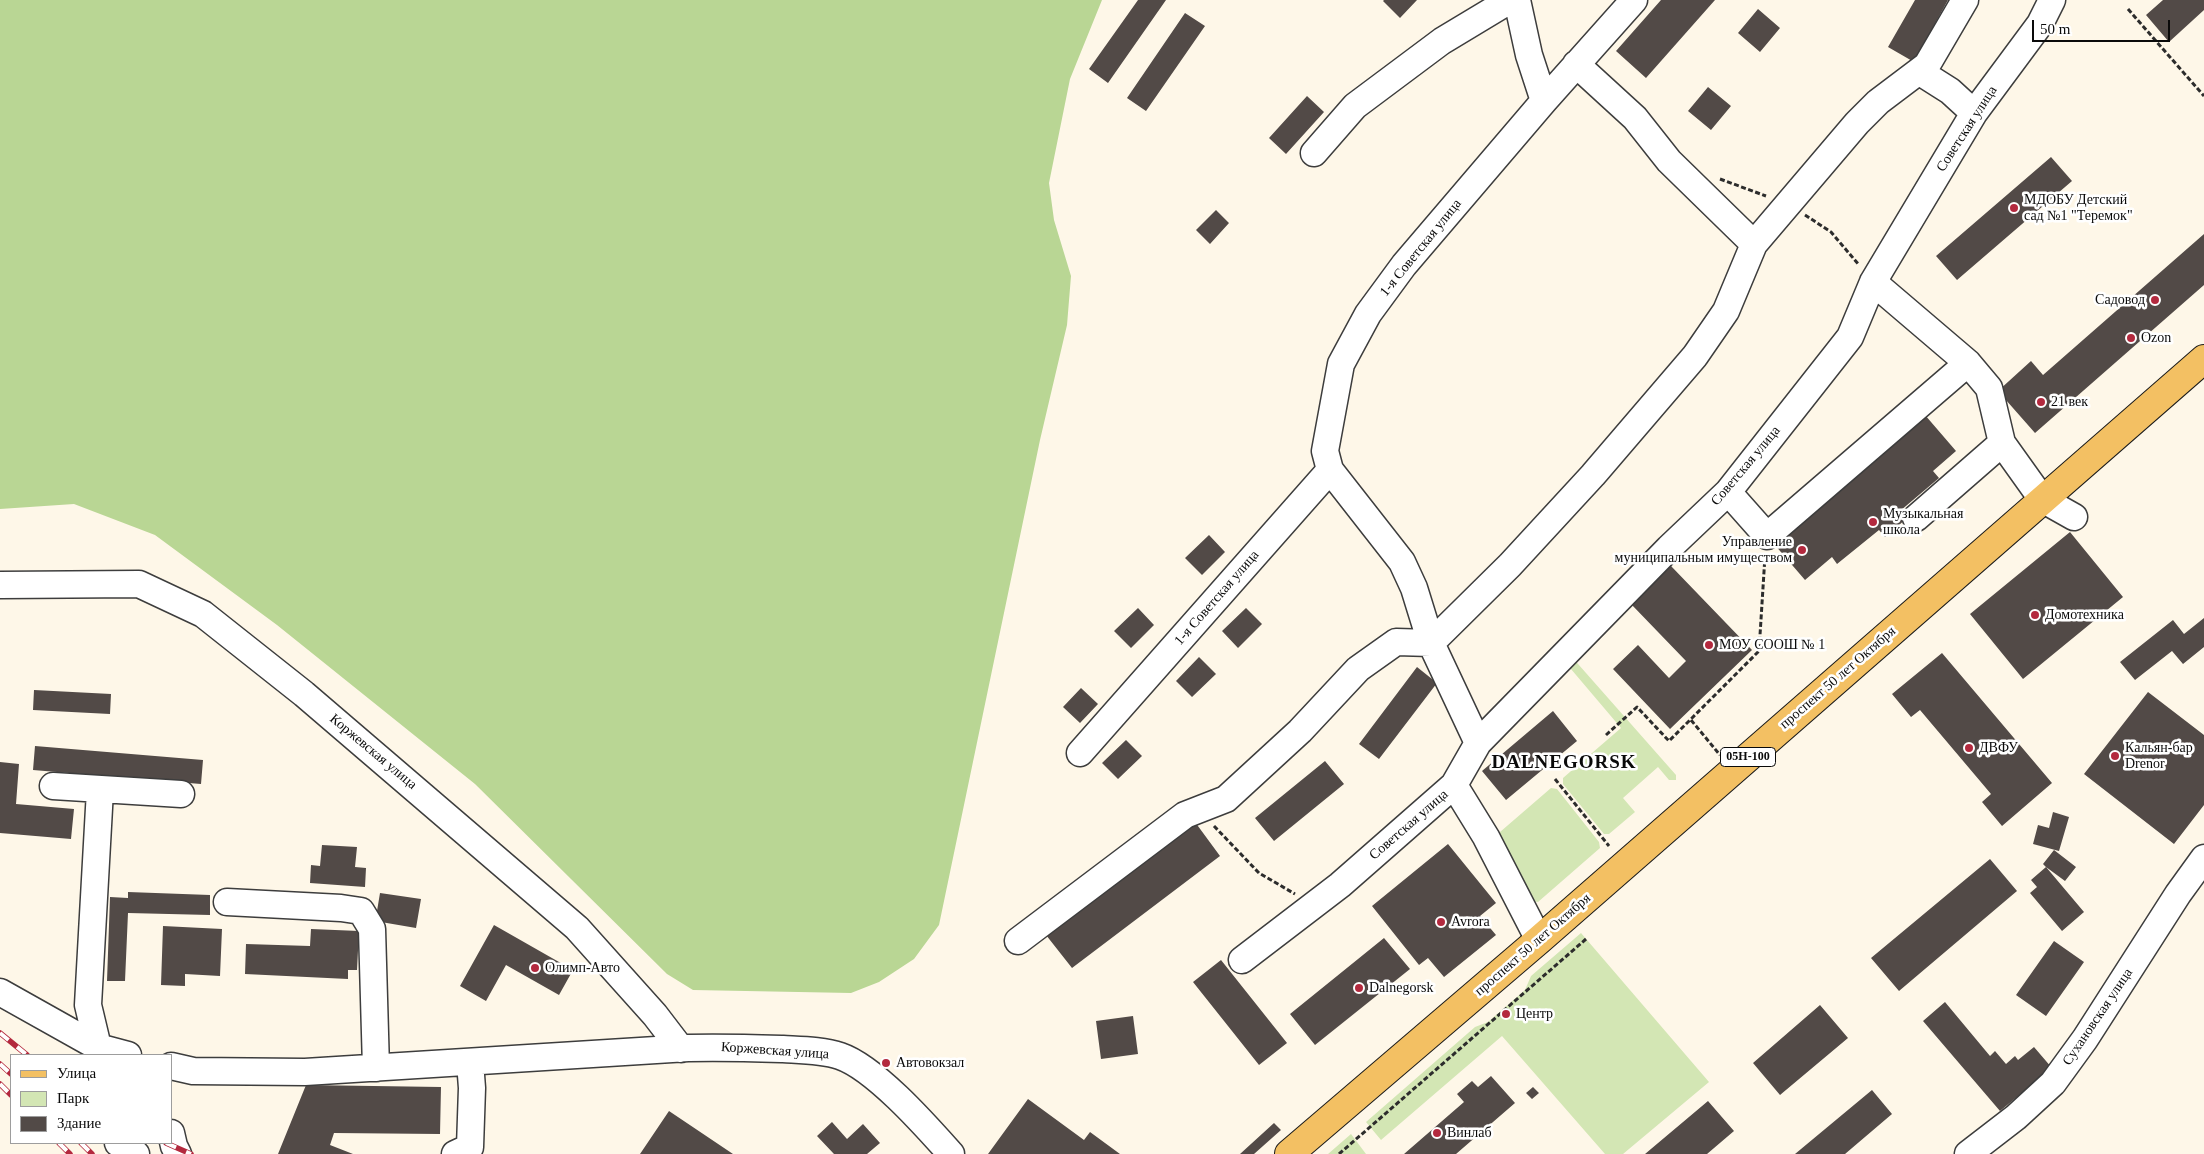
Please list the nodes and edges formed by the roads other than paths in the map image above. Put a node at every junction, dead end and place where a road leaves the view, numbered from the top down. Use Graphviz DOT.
graph roads {
  1 [pos="1510,0"];
  2 [pos="1517,0"];
  3 [pos="1634,0"];
  4 [pos="1964,0"];
  5 [pos="2052,0"];
  6 [pos="1576,64"];
  7 [pos="1920,72"];
  8 [pos="1544,101"];
  9 [pos="1974,113"];
  10 [pos="1314,153"];
  11 [pos="1754,244"];
  12 [pos="1874,282"];
  13 [pos="2204,359"];
  14 [pos="1968,363"];
  15 [pos="2002,443"];
  16 [pos="1330,470"];
  17 [pos="1728,492"];
  18 [pos="2042,499"];
  19 [pos="1916,518"];
  20 [pos="2074,518"];
  21 [pos="0,585"];
  22 [pos="1431,643"];
  23 [pos="1478,743"];
  24 [pos="1080,753"];
  25 [pos="1454,785"];
  26 [pos="53,786"];
  27 [pos="100,790"];
  28 [pos="181,794"];
  29 [pos="2204,858"];
  30 [pos="227,902"];
  31 [pos="1539,940"];
  32 [pos="1018,941"];
  33 [pos="1242,960"];
  34 [pos="0,992"];
  35 [pos="98,1047"];
  36 [pos="681,1048"];
  37 [pos="124,1054"];
  38 [pos="470,1062"];
  39 [pos="172,1066"];
  40 [pos="376,1068"];
  41 [pos="172,1138"];
  42 [pos="120,1144"];
  43 [pos="136,1154"];
  44 [pos="178,1154"];
  45 [pos="455,1154"];
  46 [pos="951,1154"];
  47 [pos="1290,1154"];
  48 [pos="1968,1154"];
  1 -- 10 [label="street"];
  2 -- 8 [label="street"];
  3 -- 6 [label="street, 1-я Советская улица"];
  4 -- 7 [label="street"];
  5 -- 9 [label="street, Советская улица"];
  6 -- 8 [label="street, 1-я Советская улица"];
  6 -- 11 [label="street"];
  7 -- 9 [label="street"];
  7 -- 11 [label="street"];
  8 -- 16 [label="street, 1-я Советская улица"];
  9 -- 12 [label="street, Советская улица"];
  11 -- 22 [label="street"];
  12 -- 14 [label="street"];
  12 -- 17 [label="street, Советская улица"];
  13 -- 18 [label="main road, проспект 50 лет Октября / 05Н-100"];
  14 -- 15 [label="street"];
  14 -- 17 [label="street"];
  15 -- 18 [label="street"];
  15 -- 19 [label="street"];
  16 -- 22 [label="street"];
  16 -- 24 [label="street, 1-я Советская улица"];
  17 -- 23 [label="street, Советская улица"];
  18 -- 20 [label="street"];
  18 -- 31 [label="main road, проспект 50 лет Октября / 05Н-100"];
  21 -- 36 [label="street, Коржевская улица"];
  22 -- 23 [label="street"];
  22 -- 32 [label="street"];
  23 -- 25 [label="street, Советская улица"];
  25 -- 31 [label="street"];
  25 -- 33 [label="street, Советская улица"];
  26 -- 27 [label="street"];
  27 -- 28 [label="street"];
  27 -- 35 [label="street"];
  29 -- 48 [label="street, Сухановская улица"];
  30 -- 40 [label="street"];
  31 -- 47 [label="main road, проспект 50 лет Октября / 05Н-100"];
  34 -- 35 [label="street"];
  35 -- 37 [label="street"];
  36 -- 38 [label="street, Коржевская улица"];
  36 -- 46 [label="street, Коржевская улица"];
  38 -- 40 [label="street, Коржевская улица"];
  38 -- 45 [label="street"];
  39 -- 40 [label="street, Коржевская улица"];
  41 -- 44 [label="street"];
  42 -- 43 [label="street"];
}
